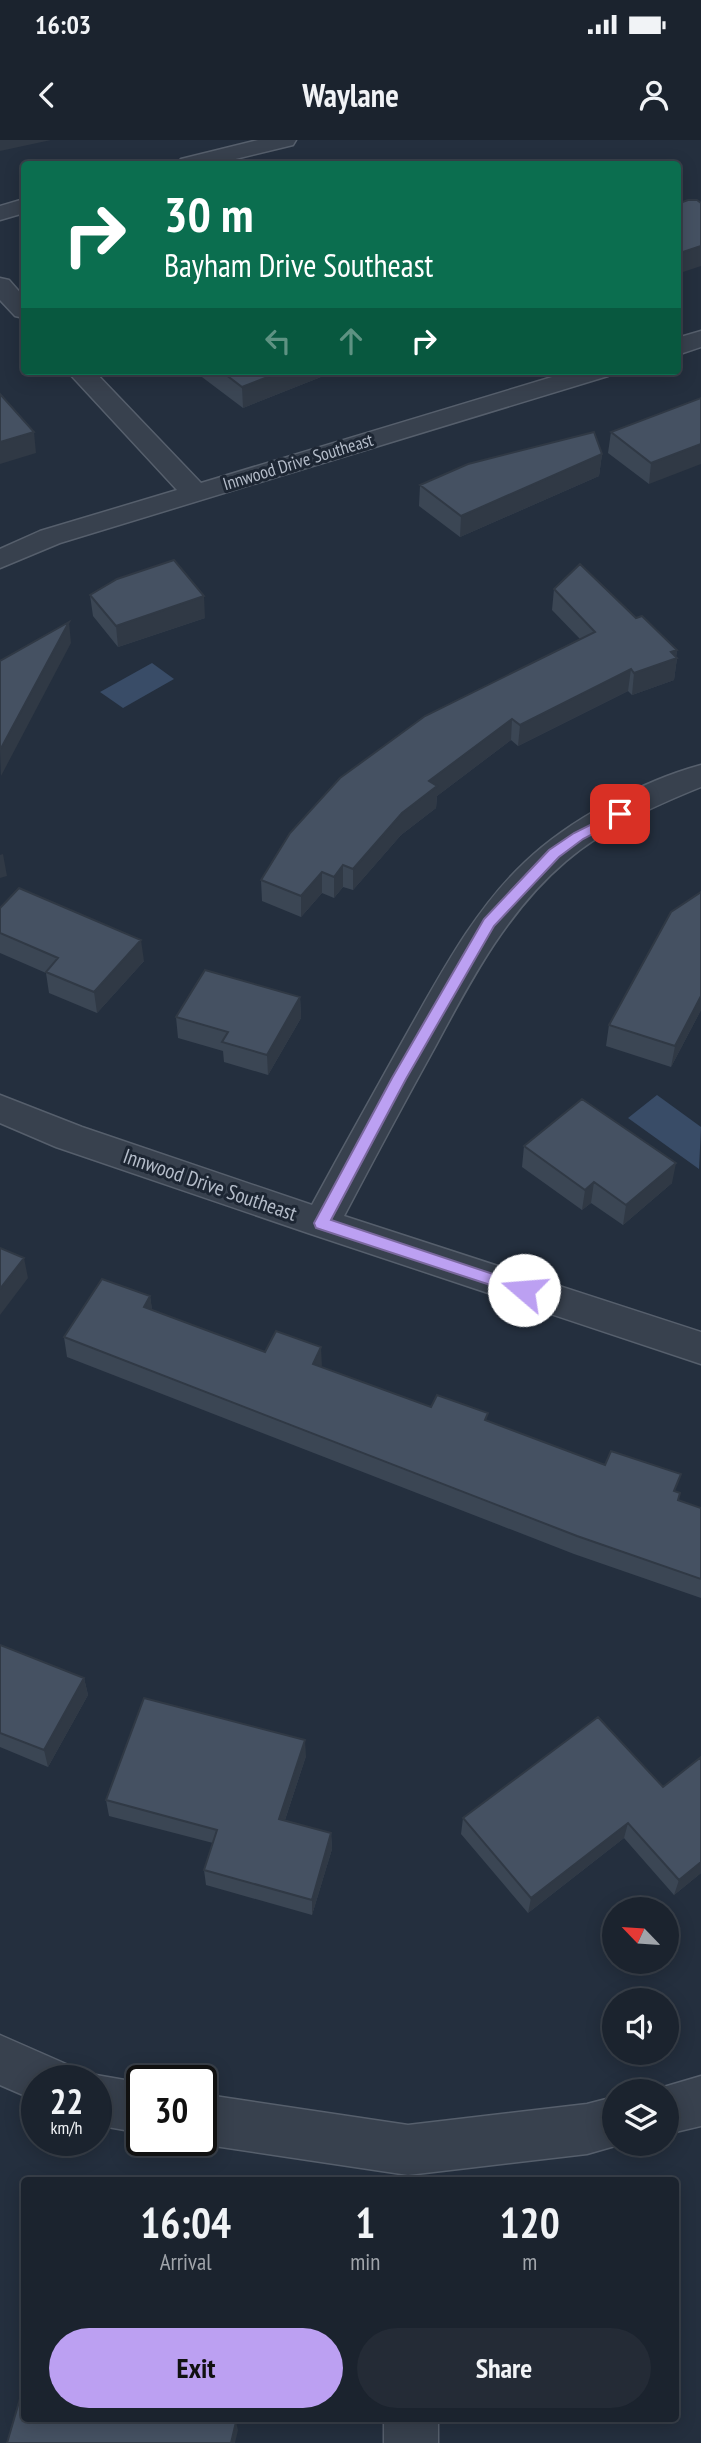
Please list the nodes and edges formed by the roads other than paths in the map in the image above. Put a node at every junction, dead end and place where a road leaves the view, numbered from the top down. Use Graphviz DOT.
graph roads {
  1 [pos="285,140"];
  2 [pos="201,161"];
  3 [pos="21,207"];
  4 [pos="0,213"];
  5 [pos="0,285"];
  6 [pos="21,309"];
  7 [pos="701,339"];
  8 [pos="681,346"];
  9 [pos="84,375"];
  10 [pos="586,375"];
  11 [pos="195,493"];
  12 [pos="0,559"];
  13 [pos="701,775"];
  14 [pos="0,1108"];
  15 [pos="321,1223"];
  16 [pos="701,1349"];
  17 [pos="0,2060"];
  18 [pos="21,2069"];
  19 [pos="701,2101"];
  20 [pos="679,2106"];
  21 [pos="217,2123"];
  22 [pos="602,2125"];
  23 [pos="408,2165"];
  24 [pos="411,2422"];
  25 [pos="411,2443"];
  1 -- 2 [label="street"];
  3 -- 4 [label="street"];
  5 -- 6 [label="street"];
  7 -- 8 [label="street"];
  9 -- 11 [label="street"];
  10 -- 11 [label="street, Innwood Drive Southeast"];
  11 -- 12 [label="street, Innwood Drive Southeast"];
  13 -- 15 [label="street"];
  14 -- 15 [label="street, Innwood Drive Southeast"];
  15 -- 16 [label="street, Innwood Drive Southeast"];
  17 -- 18 [label="street"];
  19 -- 20 [label="street"];
  21 -- 23 [label="street"];
  22 -- 23 [label="street"];
  24 -- 25 [label="street"];
}
